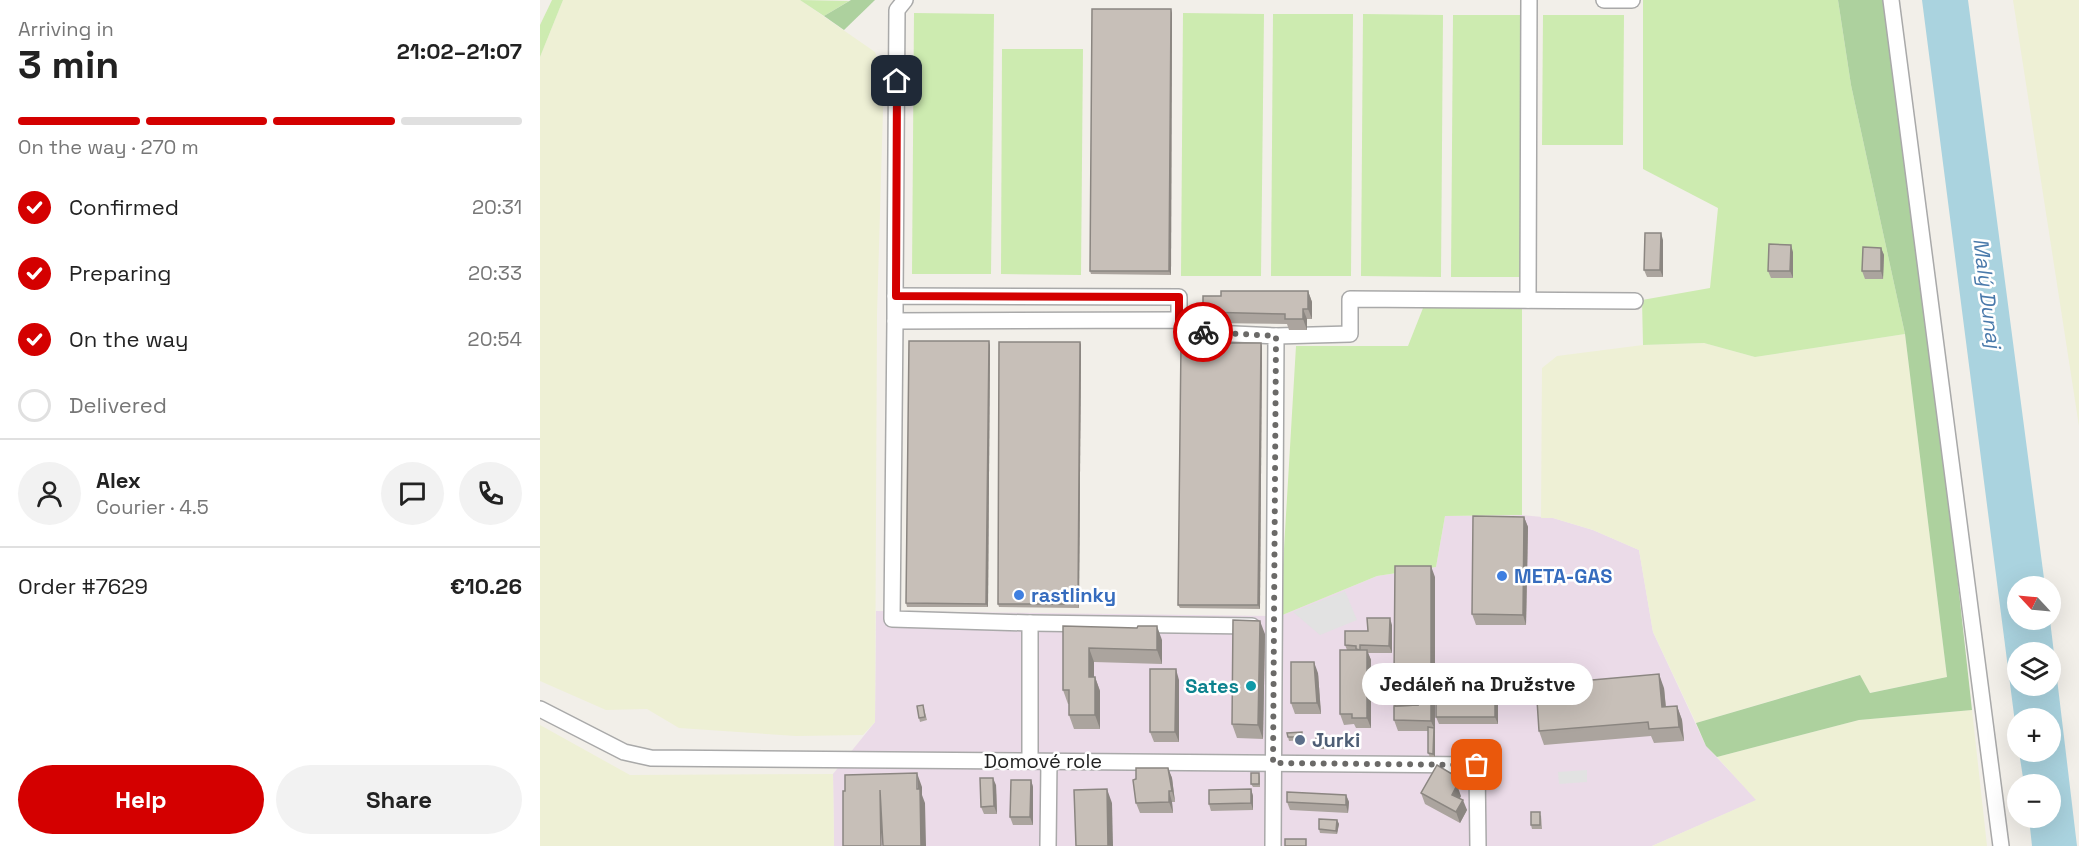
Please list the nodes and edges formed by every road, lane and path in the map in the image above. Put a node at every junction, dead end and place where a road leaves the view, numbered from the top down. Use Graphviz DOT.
graph roads {
  1 [pos="905,0"];
  2 [pos="1530,0"];
  3 [pos="1604,0"];
  4 [pos="1632,0"];
  5 [pos="1891,0"];
  6 [pos="896,296"];
  7 [pos="1528,300"];
  8 [pos="1635,301"];
  9 [pos="1179,320"];
  10 [pos="895,321"];
  11 [pos="1276,336"];
  12 [pos="1030,622"];
  13 [pos="1273,626"];
  14 [pos="540,709"];
  15 [pos="1030,761"];
  16 [pos="1049,762"];
  17 [pos="1273,763"];
  18 [pos="1048,846"];
  19 [pos="1273,846"];
  20 [pos="1478,846"];
  21 [pos="2001,846"];
  1 -- 6 [label="street"];
  2 -- 7 [label="street"];
  3 -- 4 [label="street"];
  5 -- 21 [label="street"];
  6 -- 9 [label="street"];
  6 -- 10 [label="street"];
  7 -- 8 [label="street"];
  7 -- 11 [label="street"];
  9 -- 10 [label="street"];
  9 -- 11 [label="street"];
  10 -- 12 [label="street"];
  11 -- 13 [label="street"];
  12 -- 13 [label="street"];
  12 -- 15 [label="street"];
  13 -- 17 [label="street"];
  14 -- 15 [label="street, Domové role"];
  15 -- 16 [label="street, Domové role"];
  16 -- 17 [label="street, Domové role"];
  16 -- 18 [label="street"];
  17 -- 19 [label="street"];
  17 -- 20 [label="street, Domové role"];
}
